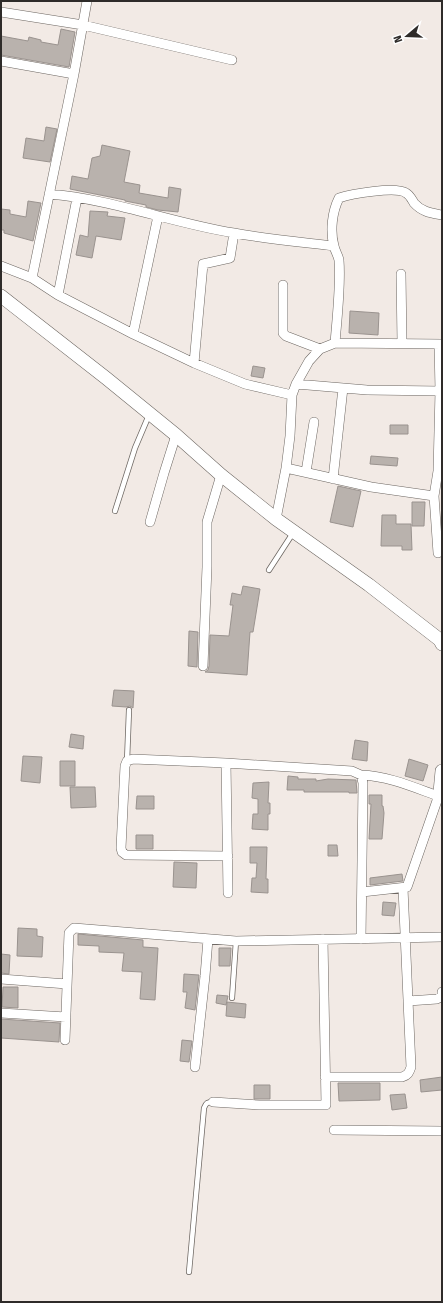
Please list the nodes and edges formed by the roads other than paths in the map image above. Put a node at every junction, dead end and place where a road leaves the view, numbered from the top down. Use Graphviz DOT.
graph roads {
  1 [pos="87,1"];
  2 [pos="1,12"];
  3 [pos="82,25"];
  4 [pos="232,60"];
  5 [pos="1,61"];
  6 [pos="74,74"];
  7 [pos="49,194"];
  8 [pos="77,198"];
  9 [pos="442,215"];
  10 [pos="158,216"];
  11 [pos="234,233"];
  12 [pos="334,246"];
  13 [pos="1,266"];
  14 [pos="401,274"];
  15 [pos="32,278"];
  16 [pos="283,285"];
  17 [pos="58,295"];
  18 [pos="1,296"];
  19 [pos="133,334"];
  20 [pos="335,343"];
  21 [pos="402,343"];
  22 [pos="440,344"];
  23 [pos="320,349"];
  24 [pos="194,363"];
  25 [pos="296,384"];
  26 [pos="343,388"];
  27 [pos="440,388"];
  28 [pos="292,395"];
  29 [pos="150,413"];
  30 [pos="314,422"];
  31 [pos="440,427"];
  32 [pos="176,435"];
  33 [pos="286,468"];
  34 [pos="306,472"];
  35 [pos="221,475"];
  36 [pos="333,479"];
  37 [pos="437,492"];
  38 [pos="115,511"];
  39 [pos="276,519"];
  40 [pos="150,522"];
  41 [pos="294,532"];
  42 [pos="438,553"];
  43 [pos="269,570"];
  44 [pos="442,644"];
  45 [pos="202,666"];
  46 [pos="128,710"];
  47 [pos="127,761"];
  48 [pos="226,763"];
  49 [pos="442,771"];
  50 [pos="361,775"];
  51 [pos="440,794"];
  52 [pos="228,856"];
  53 [pos="403,888"];
  54 [pos="362,892"];
  55 [pos="228,893"];
  56 [pos="442,937"];
  57 [pos="406,938"];
  58 [pos="208,939"];
  59 [pos="361,939"];
  60 [pos="323,940"];
  61 [pos="236,941"];
  62 [pos="1,979"];
  63 [pos="67,984"];
  64 [pos="442,992"];
  65 [pos="232,998"];
  66 [pos="408,1001"];
  67 [pos="1,1013"];
  68 [pos="66,1017"];
  69 [pos="65,1040"];
  70 [pos="195,1067"];
  71 [pos="325,1077"];
  72 [pos="213,1102"];
  73 [pos="334,1130"];
  74 [pos="442,1131"];
  75 [pos="189,1272"];
  1 -- 3 [label="street"];
  2 -- 3 [label="street"];
  3 -- 4 [label="street"];
  3 -- 6 [label="street"];
  5 -- 6 [label="street"];
  6 -- 7 [label="street"];
  7 -- 8 [label="street"];
  7 -- 15 [label="street"];
  8 -- 10 [label="street"];
  8 -- 17 [label="street"];
  9 -- 12 [label="street"];
  10 -- 11 [label="street"];
  10 -- 19 [label="street"];
  11 -- 12 [label="street"];
  11 -- 24 [label="street"];
  12 -- 20 [label="street"];
  13 -- 15 [label="street"];
  14 -- 21 [label="street"];
  15 -- 17 [label="street"];
  16 -- 23 [label="street"];
  17 -- 19 [label="street"];
  18 -- 29 [label="main road"];
  19 -- 24 [label="street"];
  20 -- 21 [label="street"];
  20 -- 23 [label="street"];
  21 -- 22 [label="street"];
  22 -- 27 [label="street"];
  23 -- 25 [label="street"];
  24 -- 28 [label="street"];
  25 -- 26 [label="street"];
  25 -- 28 [label="street"];
  26 -- 27 [label="street"];
  26 -- 36 [label="street"];
  27 -- 31 [label="street"];
  28 -- 33 [label="street"];
  29 -- 32 [label="main road"];
  29 -- 38 [label="lane"];
  30 -- 34 [label="street"];
  31 -- 37 [label="street"];
  32 -- 35 [label="main road"];
  32 -- 40 [label="street"];
  33 -- 34 [label="street"];
  33 -- 39 [label="street"];
  34 -- 36 [label="street"];
  35 -- 39 [label="main road"];
  35 -- 45 [label="street"];
  36 -- 37 [label="street"];
  37 -- 42 [label="street"];
  39 -- 41 [label="main road"];
  41 -- 43 [label="lane"];
  41 -- 44 [label="main road"];
  46 -- 47 [label="lane"];
  47 -- 48 [label="street"];
  47 -- 52 [label="street"];
  48 -- 50 [label="street"];
  48 -- 52 [label="street"];
  49 -- 51 [label="main road"];
  50 -- 51 [label="street"];
  50 -- 54 [label="street"];
  51 -- 53 [label="street"];
  52 -- 55 [label="street"];
  53 -- 54 [label="street"];
  53 -- 57 [label="street"];
  54 -- 59 [label="street"];
  56 -- 57 [label="street"];
  57 -- 59 [label="street"];
  57 -- 66 [label="street"];
  58 -- 61 [label="street"];
  58 -- 63 [label="street"];
  58 -- 70 [label="street"];
  59 -- 60 [label="street"];
  60 -- 61 [label="street"];
  60 -- 71 [label="street"];
  61 -- 65 [label="lane"];
  62 -- 63 [label="street"];
  63 -- 68 [label="street"];
  64 -- 66 [label="street"];
  66 -- 71 [label="street"];
  67 -- 68 [label="street"];
  68 -- 69 [label="street"];
  71 -- 72 [label="street"];
  72 -- 75 [label="lane"];
  73 -- 74 [label="street"];
}
